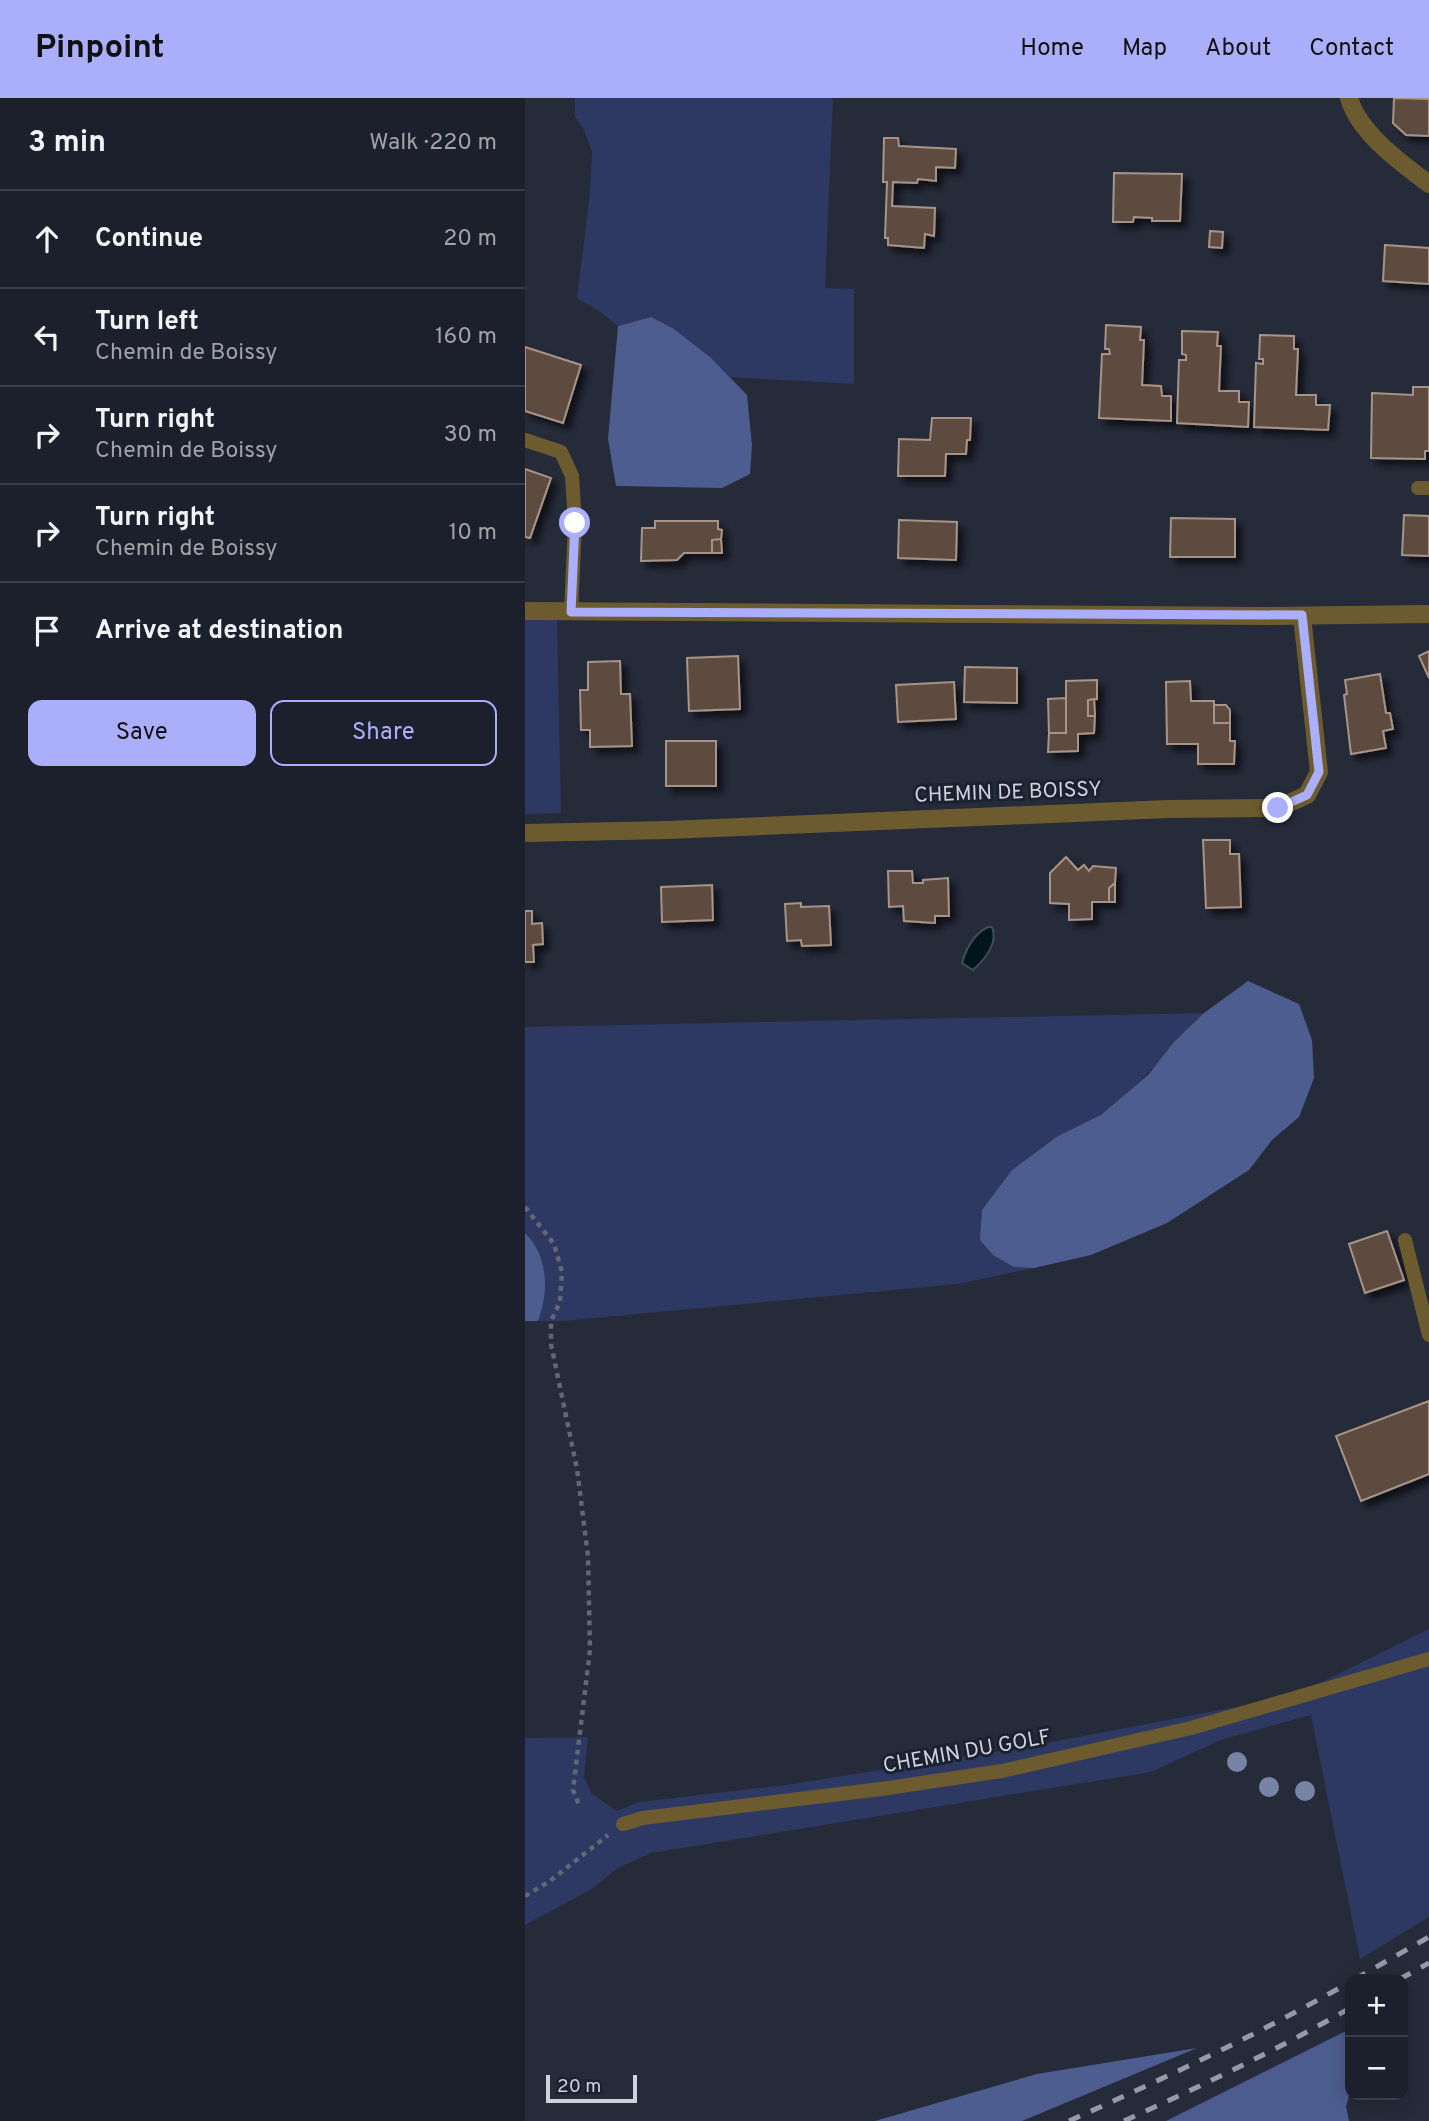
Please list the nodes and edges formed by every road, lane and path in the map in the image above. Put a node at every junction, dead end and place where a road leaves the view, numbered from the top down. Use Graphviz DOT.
graph roads {
  1 [pos="1349,98"];
  2 [pos="1429,184"];
  3 [pos="525,440"];
  4 [pos="525,611"];
  5 [pos="571,612"];
  6 [pos="1429,614"];
  7 [pos="1302,615"];
  8 [pos="525,833"];
  9 [pos="525,1208"];
  10 [pos="1405,1240"];
  11 [pos="1429,1335"];
  12 [pos="1429,1659"];
  13 [pos="579,1805"];
  14 [pos="622,1824"];
  15 [pos="525,1896"];
  1 -- 2 [label="street"];
  3 -- 5 [label="lane"];
  4 -- 5 [label="street"];
  5 -- 7 [label="street"];
  6 -- 7 [label="street"];
  7 -- 8 [label="street, CHEMIN DE BOISSY"];
  9 -- 13 [label="path"];
  10 -- 11 [label="lane"];
  12 -- 14 [label="lane, CHEMIN DU GOLF"];
  14 -- 15 [label="path"];
}
